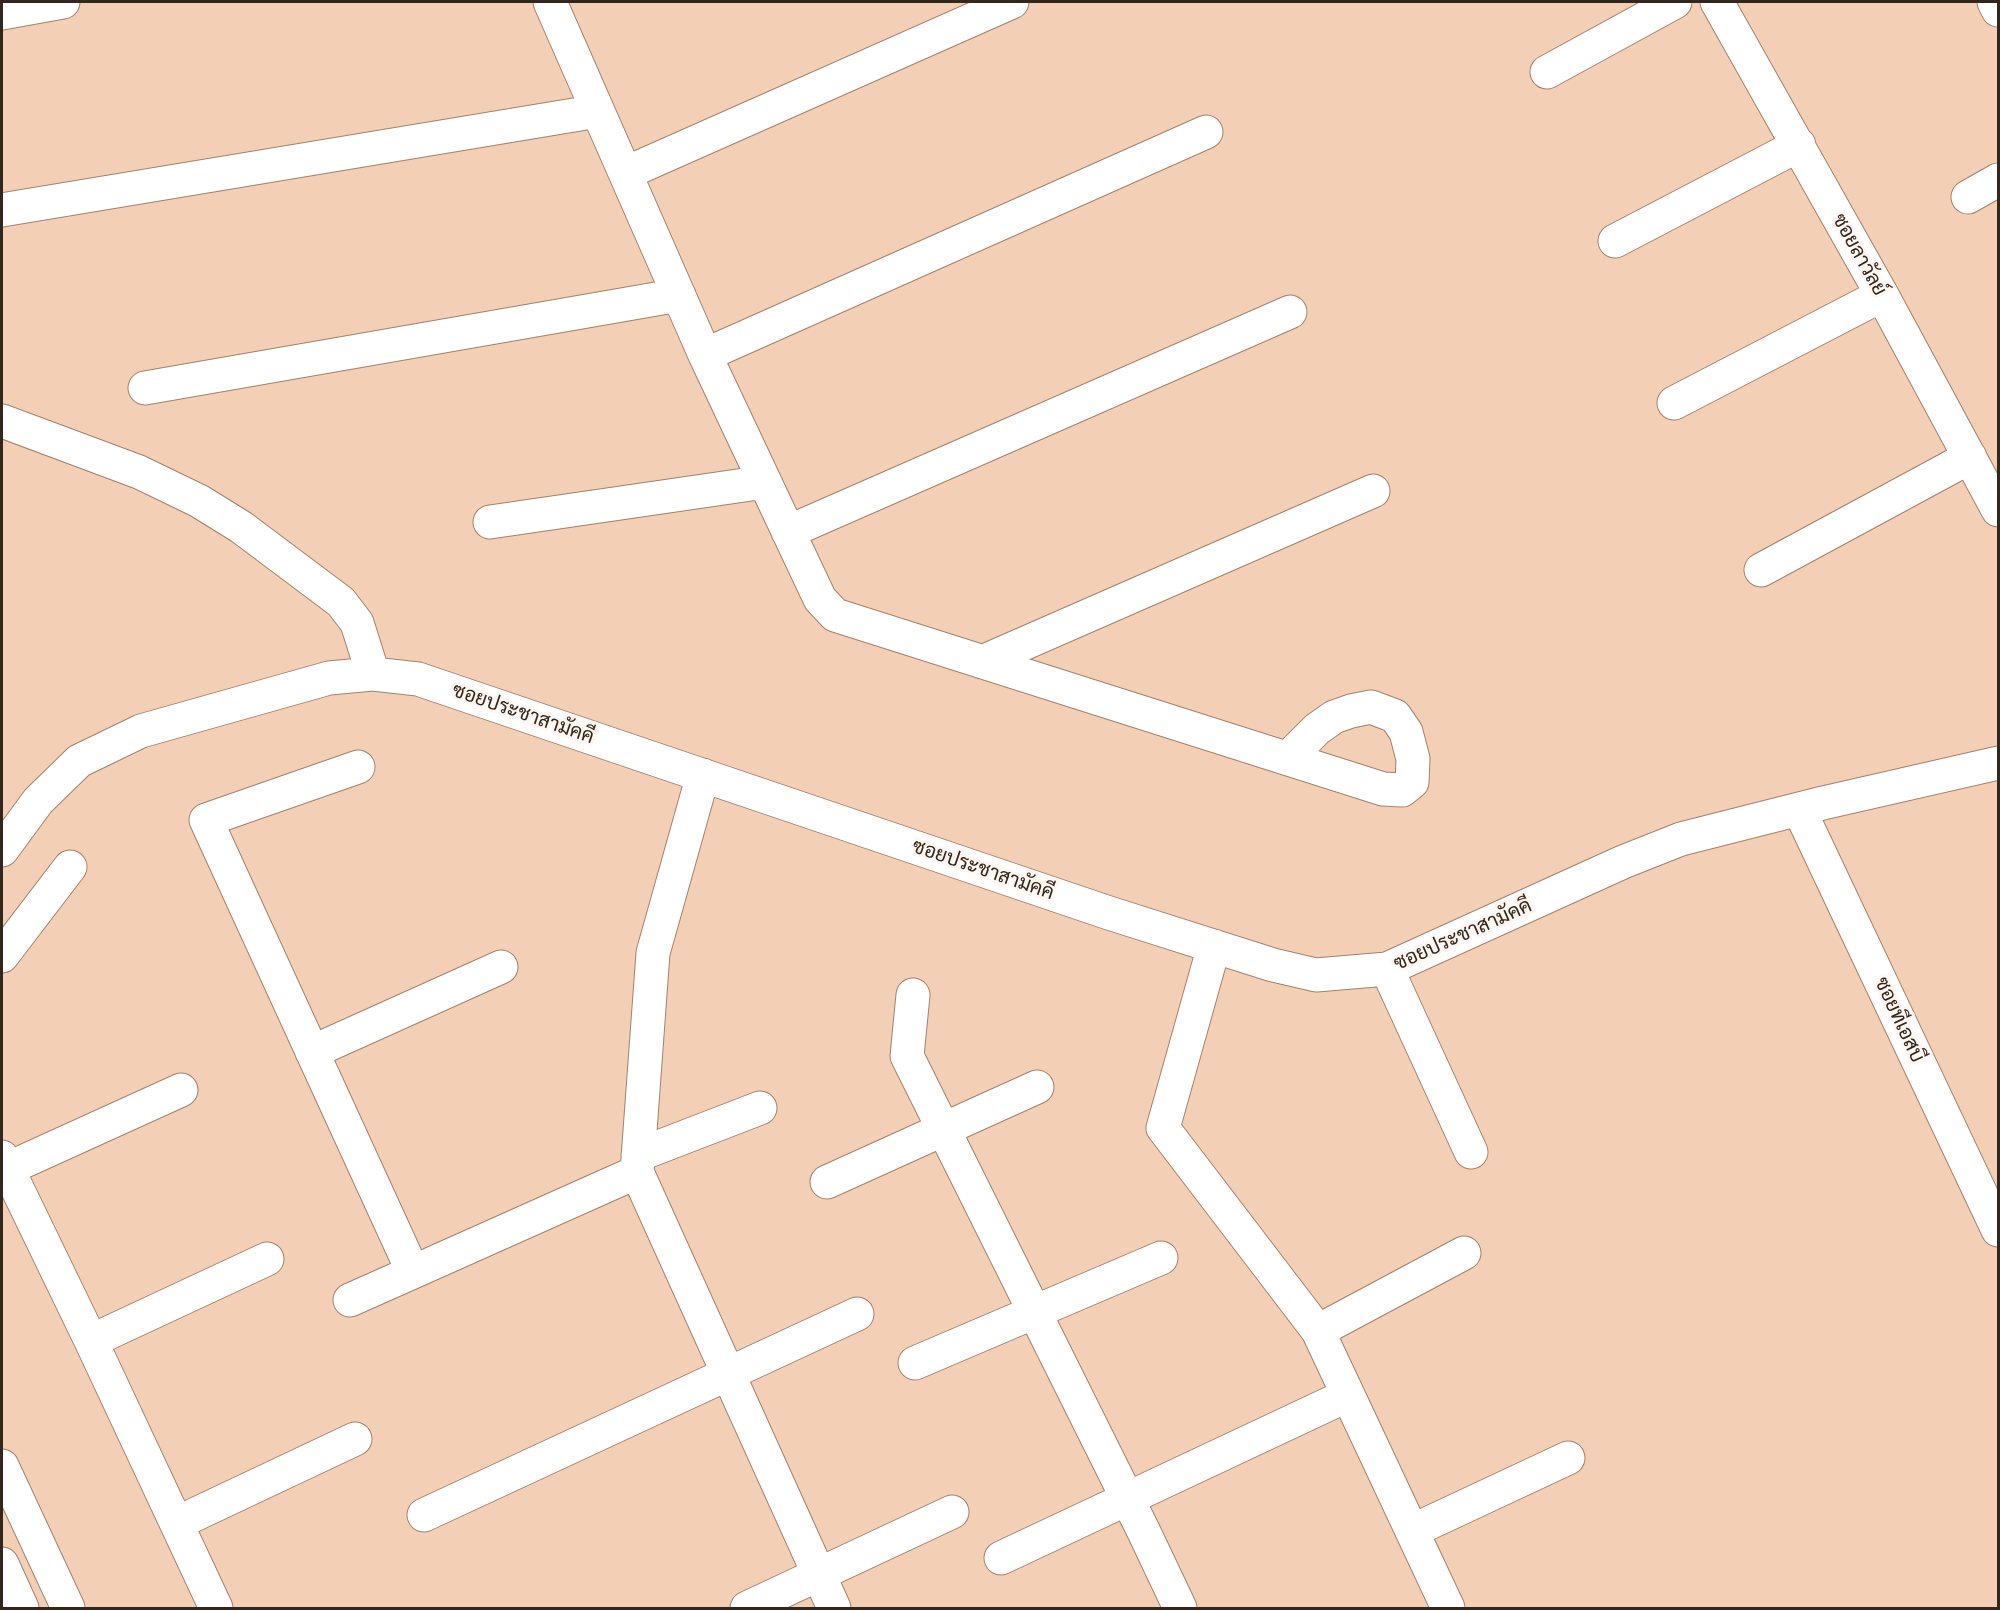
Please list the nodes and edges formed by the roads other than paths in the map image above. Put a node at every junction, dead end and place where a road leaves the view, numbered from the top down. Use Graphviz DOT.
graph roads {
  1 [pos="63,2"];
  2 [pos="550,2"];
  3 [pos="1012,2"];
  4 [pos="1675,2"];
  5 [pos="1717,2"];
  6 [pos="1994,2"];
  7 [pos="1998,10"];
  8 [pos="2,13"];
  9 [pos="1547,72"];
  10 [pos="598,111"];
  11 [pos="1206,132"];
  12 [pos="1799,146"];
  13 [pos="626,173"];
  14 [pos="1998,180"];
  15 [pos="1968,197"];
  16 [pos="2,210"];
  17 [pos="1615,241"];
  18 [pos="679,295"];
  19 [pos="1882,295"];
  20 [pos="1290,312"];
  21 [pos="705,355"];
  22 [pos="145,388"];
  23 [pos="1674,403"];
  24 [pos="2,421"];
  25 [pos="1970,457"];
  26 [pos="765,482"];
  27 [pos="1373,491"];
  28 [pos="1998,510"];
  29 [pos="490,522"];
  30 [pos="788,532"];
  31 [pos="1761,570"];
  32 [pos="982,662"];
  33 [pos="373,675"];
  34 [pos="1288,758"];
  35 [pos="1998,763"];
  36 [pos="358,767"];
  37 [pos="704,775"];
  38 [pos="1799,809"];
  39 [pos="2,850"];
  40 [pos="70,867"];
  41 [pos="1214,946"];
  42 [pos="2,956"];
  43 [pos="501,967"];
  44 [pos="1387,969"];
  45 [pos="913,995"];
  46 [pos="312,1052"];
  47 [pos="1037,1087"];
  48 [pos="181,1089"];
  49 [pos="759,1108"];
  50 [pos="943,1129"];
  51 [pos="1471,1152"];
  52 [pos="4,1163"];
  53 [pos="637,1163"];
  54 [pos="827,1182"];
  55 [pos="1998,1230"];
  56 [pos="1464,1253"];
  57 [pos="1161,1258"];
  58 [pos="267,1259"];
  59 [pos="412,1272"];
  60 [pos="350,1300"];
  61 [pos="1035,1312"];
  62 [pos="857,1314"];
  63 [pos="1318,1331"];
  64 [pos="91,1341"];
  65 [pos="915,1363"];
  66 [pos="727,1373"];
  67 [pos="1348,1395"];
  68 [pos="355,1439"];
  69 [pos="1569,1458"];
  70 [pos="2,1466"];
  71 [pos="1128,1498"];
  72 [pos="952,1512"];
  73 [pos="424,1515"];
  74 [pos="177,1523"];
  75 [pos="1412,1531"];
  76 [pos="42,1552"];
  77 [pos="1001,1558"];
  78 [pos="3,1567"];
  79 [pos="819,1575"];
  80 [pos="22,1608"];
  81 [pos="68,1608"];
  82 [pos="216,1608"];
  83 [pos="747,1608"];
  84 [pos="834,1608"];
  85 [pos="1180,1608"];
  86 [pos="1448,1608"];
  1 -- 8 [label="street"];
  2 -- 10 [label="street"];
  3 -- 13 [label="street"];
  4 -- 9 [label="street"];
  5 -- 12 [label="street, ซอยลาวัลย์"];
  6 -- 7 [label="street"];
  10 -- 13 [label="street"];
  10 -- 16 [label="street"];
  11 -- 21 [label="street"];
  12 -- 17 [label="street"];
  12 -- 19 [label="street, ซอยลาวัลย์"];
  13 -- 18 [label="street"];
  14 -- 15 [label="street"];
  18 -- 21 [label="street"];
  18 -- 22 [label="street"];
  19 -- 23 [label="street"];
  19 -- 25 [label="street, ซอยลาวัลย์"];
  20 -- 30 [label="street"];
  21 -- 26 [label="street"];
  24 -- 33 [label="street"];
  25 -- 28 [label="street, ซอยลาวัลย์"];
  25 -- 31 [label="street"];
  26 -- 29 [label="street"];
  26 -- 30 [label="street"];
  27 -- 32 [label="street"];
  30 -- 32 [label="street"];
  32 -- 34 [label="street"];
  33 -- 37 [label="street, ซอยประชาสามัคคี"];
  33 -- 39 [label="street, ซอยประชาสามัคคี"];
  35 -- 38 [label="street, ซอยประชาสามัคคี"];
  36 -- 46 [label="street"];
  37 -- 41 [label="street, ซอยประชาสามัคคี"];
  37 -- 53 [label="street"];
  38 -- 44 [label="street, ซอยประชาสามัคคี"];
  38 -- 55 [label="street, ซอยทีเอสบี"];
  40 -- 42 [label="street"];
  41 -- 44 [label="street, ซอยประชาสามัคคี"];
  41 -- 63 [label="street"];
  43 -- 46 [label="street"];
  44 -- 51 [label="street"];
  45 -- 50 [label="street"];
  46 -- 59 [label="street"];
  47 -- 50 [label="street"];
  48 -- 52 [label="street"];
  49 -- 53 [label="street"];
  50 -- 54 [label="street"];
  50 -- 61 [label="street"];
  52 -- 64 [label="street"];
  53 -- 59 [label="street"];
  53 -- 66 [label="street"];
  56 -- 63 [label="street"];
  57 -- 61 [label="street"];
  58 -- 64 [label="street"];
  59 -- 60 [label="street"];
  61 -- 65 [label="street"];
  61 -- 71 [label="street"];
  62 -- 66 [label="street"];
  63 -- 67 [label="street"];
  64 -- 74 [label="street"];
  66 -- 73 [label="street"];
  66 -- 79 [label="street"];
  67 -- 71 [label="street"];
  67 -- 75 [label="street"];
  68 -- 74 [label="street"];
  69 -- 75 [label="street"];
  70 -- 76 [label="street"];
  71 -- 77 [label="street"];
  71 -- 85 [label="street"];
  72 -- 79 [label="street"];
  74 -- 82 [label="street"];
  75 -- 86 [label="street"];
  76 -- 78 [label="street"];
  76 -- 81 [label="street"];
  78 -- 80 [label="street"];
  79 -- 83 [label="street"];
  79 -- 84 [label="street"];
}
